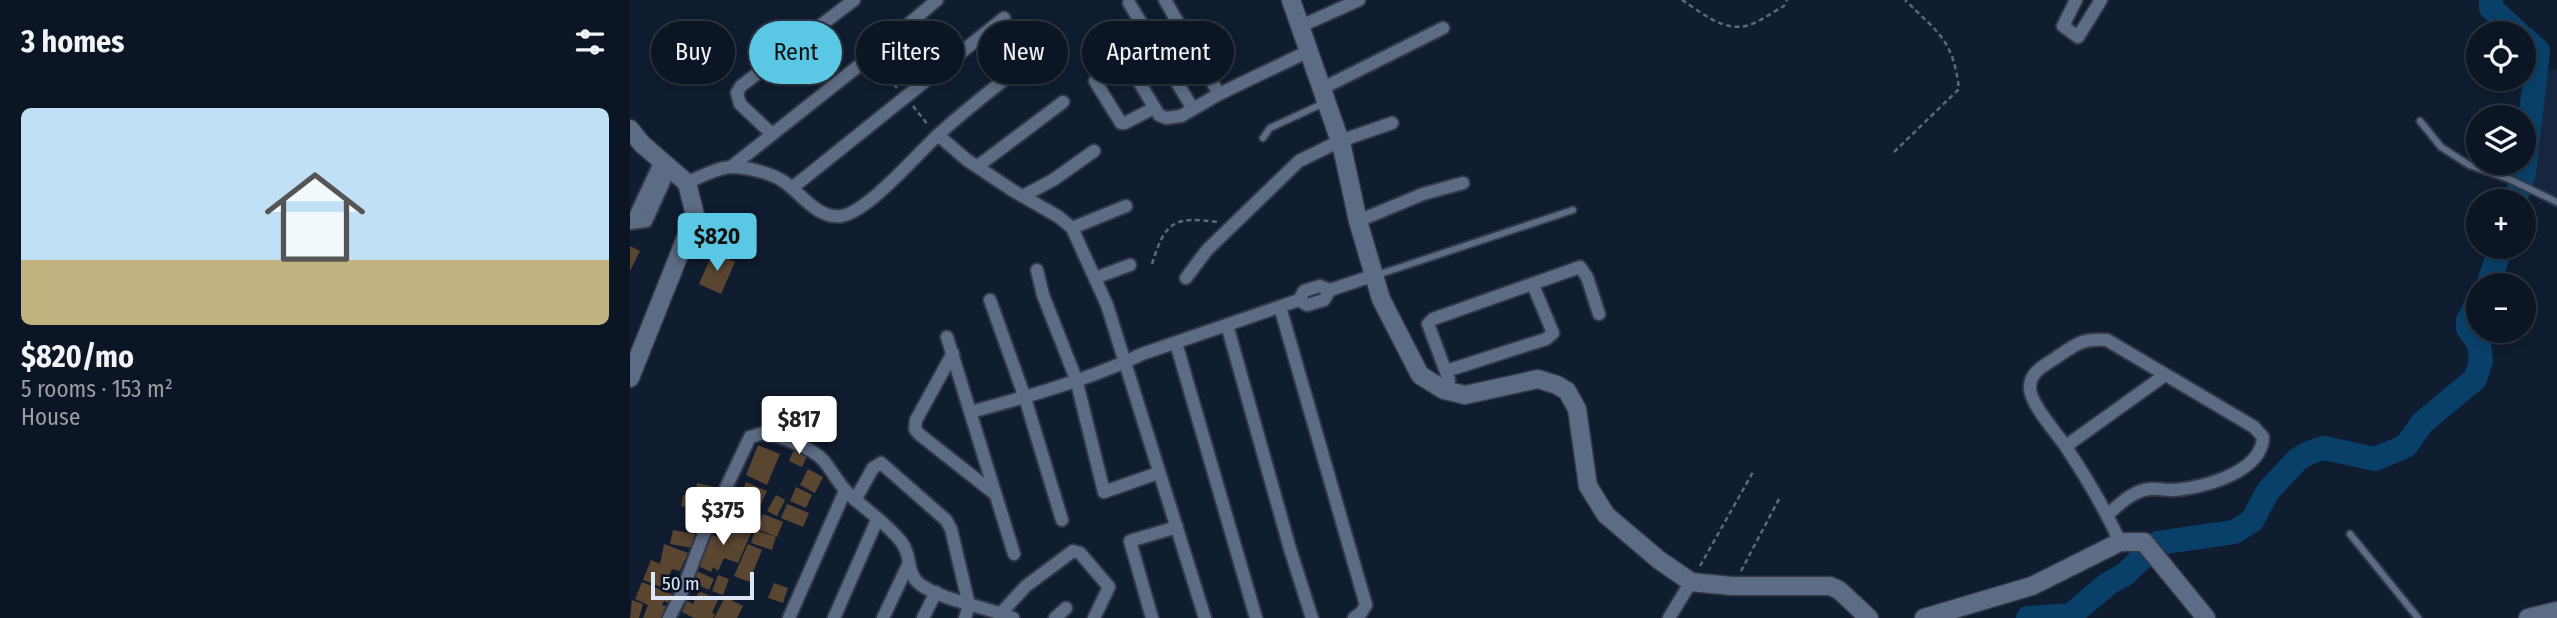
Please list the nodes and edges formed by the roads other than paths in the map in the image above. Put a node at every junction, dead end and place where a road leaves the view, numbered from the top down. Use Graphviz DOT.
graph roads {
  1 [pos="854,0"];
  2 [pos="937,0"];
  3 [pos="1165,0"];
  4 [pos="1292,0"];
  5 [pos="1359,0"];
  6 [pos="2076,0"];
  7 [pos="2101,0"];
  8 [pos="1129,3"];
  9 [pos="1004,18"];
  10 [pos="1301,26"];
  11 [pos="1443,28"];
  12 [pos="1309,51"];
  13 [pos="1000,84"];
  14 [pos="1097,84"];
  15 [pos="1140,84"];
  16 [pos="1219,94"];
  17 [pos="1325,95"];
  18 [pos="1063,102"];
  19 [pos="1154,108"];
  20 [pos="1193,109"];
  21 [pos="2420,121"];
  22 [pos="1392,123"];
  23 [pos="630,129"];
  24 [pos="772,134"];
  25 [pos="938,135"];
  26 [pos="1263,138"];
  27 [pos="1340,141"];
  28 [pos="1094,151"];
  29 [pos="666,165"];
  30 [pos="978,166"];
  31 [pos="731,167"];
  32 [pos="687,183"];
  33 [pos="1463,183"];
  34 [pos="792,188"];
  35 [pos="1023,195"];
  36 [pos="2557,202"];
  37 [pos="1126,206"];
  38 [pos="1573,210"];
  39 [pos="1358,221"];
  40 [pos="631,223"];
  41 [pos="1073,228"];
  42 [pos="1130,265"];
  43 [pos="1037,270"];
  44 [pos="1375,275"];
  45 [pos="1095,278"];
  46 [pos="1186,278"];
  47 [pos="1533,285"];
  48 [pos="990,300"];
  49 [pos="1280,307"];
  50 [pos="1599,314"];
  51 [pos="1227,325"];
  52 [pos="947,337"];
  53 [pos="1176,343"];
  54 [pos="953,353"];
  55 [pos="1125,362"];
  56 [pos="1446,371"];
  57 [pos="2165,374"];
  58 [pos="630,378"];
  59 [pos="1076,379"];
  60 [pos="1444,390"];
  61 [pos="1025,398"];
  62 [pos="971,412"];
  63 [pos="2066,446"];
  64 [pos="1158,473"];
  65 [pos="845,491"];
  66 [pos="995,494"];
  67 [pos="855,500"];
  68 [pos="2107,515"];
  69 [pos="877,520"];
  70 [pos="1062,520"];
  71 [pos="1177,527"];
  72 [pos="2350,534"];
  73 [pos="2120,542"];
  74 [pos="1013,554"];
  75 [pos="908,565"];
  76 [pos="1691,582"];
  77 [pos="936,592"];
  78 [pos="970,605"];
  79 [pos="1066,608"];
  80 [pos="2557,611"];
  81 [pos="1007,615"];
  82 [pos="1152,617"];
  83 [pos="669,618"];
  84 [pos="789,618"];
  85 [pos="834,618"];
  86 [pos="883,618"];
  87 [pos="923,618"];
  88 [pos="965,618"];
  89 [pos="1055,618"];
  90 [pos="1094,618"];
  91 [pos="1205,618"];
  92 [pos="1256,618"];
  93 [pos="1312,618"];
  94 [pos="1354,618"];
  95 [pos="1669,618"];
  96 [pos="1867,618"];
  97 [pos="1924,618"];
  98 [pos="2206,618"];
  99 [pos="2418,618"];
  100 [pos="2528,618"];
  1 -- 24 [label="street"];
  2 -- 24 [label="street"];
  3 -- 16 [label="street"];
  4 -- 10 [label="street"];
  5 -- 10 [label="street"];
  6 -- 7 [label="street"];
  8 -- 20 [label="street"];
  9 -- 34 [label="street"];
  10 -- 12 [label="street"];
  11 -- 17 [label="street"];
  12 -- 16 [label="street"];
  12 -- 17 [label="street"];
  13 -- 25 [label="street"];
  14 -- 19 [label="street"];
  15 -- 19 [label="street"];
  16 -- 20 [label="street"];
  17 -- 26 [label="lane"];
  17 -- 27 [label="street"];
  18 -- 30 [label="street"];
  19 -- 20 [label="street"];
  21 -- 36 [label="lane"];
  22 -- 27 [label="street"];
  23 -- 29 [label="street"];
  24 -- 31 [label="street"];
  25 -- 30 [label="street"];
  25 -- 34 [label="street"];
  27 -- 39 [label="street"];
  27 -- 46 [label="street"];
  28 -- 35 [label="street"];
  29 -- 32 [label="street"];
  29 -- 40 [label="street"];
  30 -- 35 [label="street"];
  31 -- 32 [label="street"];
  31 -- 34 [label="street"];
  32 -- 58 [label="street"];
  33 -- 39 [label="street"];
  35 -- 41 [label="street"];
  37 -- 41 [label="street"];
  38 -- 44 [label="lane"];
  39 -- 44 [label="street"];
  41 -- 45 [label="street"];
  42 -- 45 [label="street"];
  43 -- 59 [label="street"];
  44 -- 49 [label="street"];
  44 -- 60 [label="street"];
  45 -- 55 [label="street"];
  47 -- 50 [label="street"];
  47 -- 56 [label="street"];
  47 -- 56 [label="street"];
  48 -- 61 [label="street"];
  49 -- 51 [label="street"];
  49 -- 94 [label="street"];
  51 -- 53 [label="street"];
  51 -- 93 [label="street"];
  52 -- 54 [label="street"];
  53 -- 55 [label="street"];
  53 -- 92 [label="street"];
  54 -- 62 [label="street"];
  54 -- 66 [label="street"];
  55 -- 59 [label="street"];
  55 -- 64 [label="street"];
  56 -- 60 [label="street"];
  57 -- 63 [label="street"];
  57 -- 63 [label="street"];
  57 -- 68 [label="street"];
  59 -- 61 [label="street"];
  59 -- 64 [label="street"];
  60 -- 76 [label="street"];
  61 -- 62 [label="street"];
  61 -- 70 [label="street"];
  62 -- 66 [label="street"];
  63 -- 68 [label="street"];
  64 -- 71 [label="street"];
  65 -- 67 [label="street"];
  65 -- 83 [label="street"];
  65 -- 84 [label="street"];
  66 -- 74 [label="street"];
  67 -- 69 [label="street"];
  67 -- 78 [label="street"];
  68 -- 73 [label="street"];
  69 -- 75 [label="street"];
  69 -- 85 [label="street"];
  71 -- 82 [label="street"];
  71 -- 91 [label="street"];
  72 -- 99 [label="lane"];
  73 -- 97 [label="street"];
  73 -- 98 [label="street"];
  75 -- 77 [label="street"];
  75 -- 86 [label="street"];
  76 -- 95 [label="street"];
  76 -- 96 [label="street"];
  77 -- 78 [label="street"];
  77 -- 87 [label="street"];
  78 -- 81 [label="street"];
  78 -- 88 [label="street"];
  79 -- 89 [label="street"];
  80 -- 100 [label="street"];
  81 -- 90 [label="street"];
}
